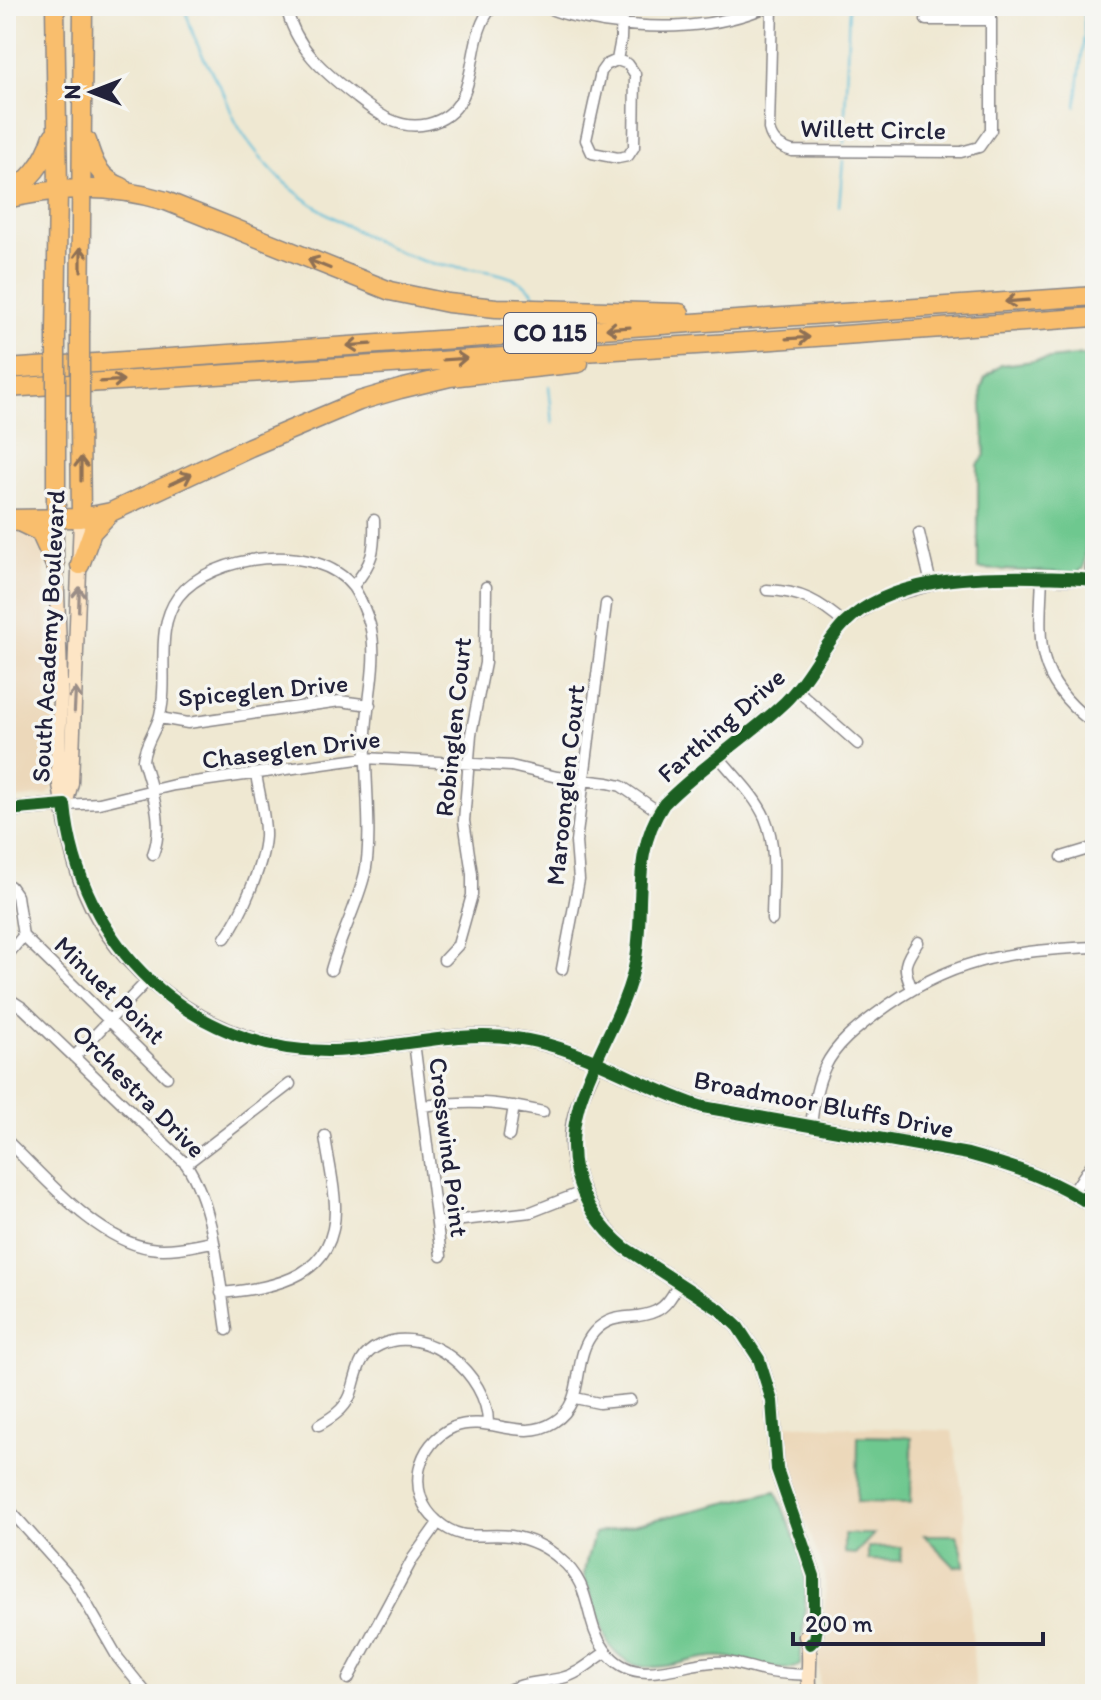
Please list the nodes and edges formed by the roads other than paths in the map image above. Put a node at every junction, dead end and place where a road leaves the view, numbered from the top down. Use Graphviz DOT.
graph roads {
  1 [pos="55,6"];
  2 [pos="83,6"];
  3 [pos="286,6"];
  4 [pos="493,6"];
  5 [pos="543,6"];
  6 [pos="622,6"];
  7 [pos="771,6"];
  8 [pos="991,6"];
  9 [pos="926,20"];
  10 [pos="991,20"];
  11 [pos="623,24"];
  12 [pos="617,60"];
  13 [pos="57,122"];
  14 [pos="82,125"];
  15 [pos="82,187"];
  16 [pos="58,189"];
  17 [pos="136,192"];
  18 [pos="6,198"];
  19 [pos="1095,296"];
  20 [pos="782,316"];
  21 [pos="1095,317"];
  22 [pos="745,342"];
  23 [pos="6,369"];
  24 [pos="6,388"];
  25 [pos="111,512"];
  26 [pos="81,518"];
  27 [pos="10,519"];
  28 [pos="56,519"];
  29 [pos="374,520"];
  30 [pos="1095,521"];
  31 [pos="919,533"];
  32 [pos="55,565"];
  33 [pos="80,565"];
  34 [pos="1042,578"];
  35 [pos="1092,580"];
  36 [pos="931,584"];
  37 [pos="353,586"];
  38 [pos="486,587"];
  39 [pos="767,590"];
  40 [pos="606,604"];
  41 [pos="845,624"];
  42 [pos="797,690"];
  43 [pos="370,705"];
  44 [pos="160,718"];
  45 [pos="1089,720"];
  46 [pos="858,744"];
  47 [pos="719,757"];
  48 [pos="365,758"];
  49 [pos="469,763"];
  50 [pos="256,774"];
  51 [pos="584,779"];
  52 [pos="151,791"];
  53 [pos="65,805"];
  54 [pos="6,810"];
  55 [pos="659,812"];
  56 [pos="1095,847"];
  57 [pos="153,854"];
  58 [pos="1062,857"];
  59 [pos="6,885"];
  60 [pos="772,920"];
  61 [pos="23,936"];
  62 [pos="225,938"];
  63 [pos="918,942"];
  64 [pos="1095,947"];
  65 [pos="6,957"];
  66 [pos="444,960"];
  67 [pos="562,969"];
  68 [pos="331,970"];
  69 [pos="148,980"];
  70 [pos="912,989"];
  71 [pos="6,997"];
  72 [pos="110,1020"];
  73 [pos="414,1042"];
  74 [pos="74,1057"];
  75 [pos="596,1063"];
  76 [pos="167,1077"];
  77 [pos="290,1084"];
  78 [pos="422,1106"];
  79 [pos="514,1106"];
  80 [pos="543,1112"];
  81 [pos="811,1127"];
  82 [pos="325,1136"];
  83 [pos="509,1136"];
  84 [pos="6,1140"];
  85 [pos="1095,1159"];
  86 [pos="186,1164"];
  87 [pos="582,1192"];
  88 [pos="1073,1192"];
  89 [pos="1095,1208"];
  90 [pos="437,1223"];
  91 [pos="212,1242"];
  92 [pos="441,1256"];
  93 [pos="679,1284"];
  94 [pos="221,1293"];
  95 [pos="227,1330"];
  96 [pos="575,1398"];
  97 [pos="630,1400"];
  98 [pos="488,1423"];
  99 [pos="319,1425"];
  100 [pos="6,1506"];
  101 [pos="438,1523"];
  102 [pos="606,1652"];
  103 [pos="807,1675"];
  104 [pos="348,1679"];
  105 [pos="147,1694"];
  106 [pos="501,1694"];
  107 [pos="810,1694"];
  1 -- 13 [label="highway, South Academy Boulevard"];
  2 -- 14 [label="highway, South Academy Boulevard"];
  3 -- 4 [label="street"];
  5 -- 11 [label="street"];
  6 -- 11 [label="street"];
  7 -- 10 [label="street, Willett Circle"];
  7 -- 11 [label="street"];
  8 -- 10 [label="street, Willett Circle"];
  9 -- 10 [label="street"];
  11 -- 12 [label="street"];
  12 -- 12 [label="street"];
  13 -- 16 [label="highway, South Academy Boulevard"];
  13 -- 18 [label="highway"];
  14 -- 15 [label="highway, South Academy Boulevard"];
  14 -- 17 [label="highway"];
  15 -- 16 [label="highway"];
  15 -- 17 [label="highway"];
  26 -- 15 [label="highway, South Academy Boulevard, one-way, bridge"];
  16 -- 18 [label="highway"];
  16 -- 28 [label="highway, South Academy Boulevard, bridge"];
  20 -- 17 [label="highway, one-way"];
  19 -- 20 [label="highway, CO 115, one-way"];
  20 -- 23 [label="highway, CO 115, one-way"];
  22 -- 21 [label="highway, CO 115, one-way"];
  24 -- 22 [label="highway, CO 115, one-way"];
  25 -- 22 [label="highway, one-way"];
  25 -- 26 [label="highway"];
  25 -- 33 [label="highway"];
  26 -- 28 [label="highway"];
  26 -- 33 [label="street, South Academy Boulevard"];
  27 -- 28 [label="highway"];
  27 -- 32 [label="highway"];
  28 -- 32 [label="street, South Academy Boulevard"];
  29 -- 37 [label="street"];
  30 -- 35 [label="street"];
  31 -- 36 [label="street"];
  32 -- 53 [label="street, South Academy Boulevard"];
  53 -- 33 [label="street, South Academy Boulevard, one-way"];
  34 -- 35 [label="street, Farthing Drive"];
  34 -- 36 [label="street, Farthing Drive"];
  34 -- 45 [label="street"];
  36 -- 41 [label="street, Farthing Drive"];
  37 -- 43 [label="street"];
  37 -- 44 [label="street"];
  38 -- 49 [label="street, Robinglen Court"];
  39 -- 41 [label="street"];
  40 -- 51 [label="street, Maroonglen Court"];
  41 -- 42 [label="street, Farthing Drive"];
  42 -- 46 [label="street"];
  42 -- 47 [label="street, Farthing Drive"];
  43 -- 44 [label="street, Spiceglen Drive"];
  43 -- 48 [label="street"];
  44 -- 52 [label="street"];
  47 -- 55 [label="street, Farthing Drive"];
  47 -- 60 [label="street"];
  48 -- 49 [label="street, Chaseglen Drive"];
  48 -- 50 [label="street, Chaseglen Drive"];
  48 -- 68 [label="street"];
  49 -- 51 [label="street, Chaseglen Drive"];
  49 -- 66 [label="street, Robinglen Court"];
  50 -- 52 [label="street, Chaseglen Drive"];
  50 -- 62 [label="street"];
  51 -- 55 [label="street, Chaseglen Drive"];
  51 -- 67 [label="street, Maroonglen Court"];
  52 -- 53 [label="street, Chaseglen Drive"];
  52 -- 57 [label="street"];
  53 -- 54 [label="street"];
  53 -- 69 [label="street, Broadmoor Bluffs Drive"];
  55 -- 75 [label="street, Farthing Drive"];
  56 -- 58 [label="street"];
  59 -- 61 [label="street"];
  61 -- 65 [label="street"];
  61 -- 72 [label="street, Minuet Point"];
  63 -- 70 [label="street"];
  64 -- 70 [label="street"];
  69 -- 72 [label="street"];
  69 -- 73 [label="street, Broadmoor Bluffs Drive"];
  70 -- 81 [label="street"];
  71 -- 74 [label="street, Orchestra Drive"];
  72 -- 74 [label="street"];
  72 -- 76 [label="street, Minuet Point"];
  73 -- 75 [label="street, Broadmoor Bluffs Drive"];
  73 -- 78 [label="street, Crosswind Point"];
  74 -- 86 [label="street, Orchestra Drive"];
  75 -- 81 [label="street, Broadmoor Bluffs Drive"];
  75 -- 87 [label="street, Farthing Drive"];
  77 -- 86 [label="street"];
  78 -- 79 [label="street"];
  78 -- 90 [label="street, Crosswind Point"];
  79 -- 80 [label="street"];
  79 -- 83 [label="street"];
  81 -- 88 [label="street, Broadmoor Bluffs Drive"];
  82 -- 94 [label="street"];
  84 -- 91 [label="street"];
  85 -- 88 [label="street"];
  86 -- 91 [label="street, Orchestra Drive"];
  87 -- 90 [label="street"];
  87 -- 93 [label="street, Farthing Drive"];
  88 -- 89 [label="street, Broadmoor Bluffs Drive"];
  90 -- 92 [label="street, Crosswind Point"];
  91 -- 94 [label="street, Orchestra Drive"];
  93 -- 96 [label="street"];
  93 -- 103 [label="street, Farthing Drive"];
  94 -- 95 [label="street, Orchestra Drive"];
  96 -- 97 [label="street"];
  96 -- 98 [label="street"];
  98 -- 99 [label="street"];
  98 -- 101 [label="street"];
  100 -- 105 [label="street"];
  101 -- 102 [label="street"];
  101 -- 104 [label="street"];
  102 -- 103 [label="street"];
  102 -- 106 [label="street"];
  103 -- 107 [label="street, Farthing Drive"];
}
